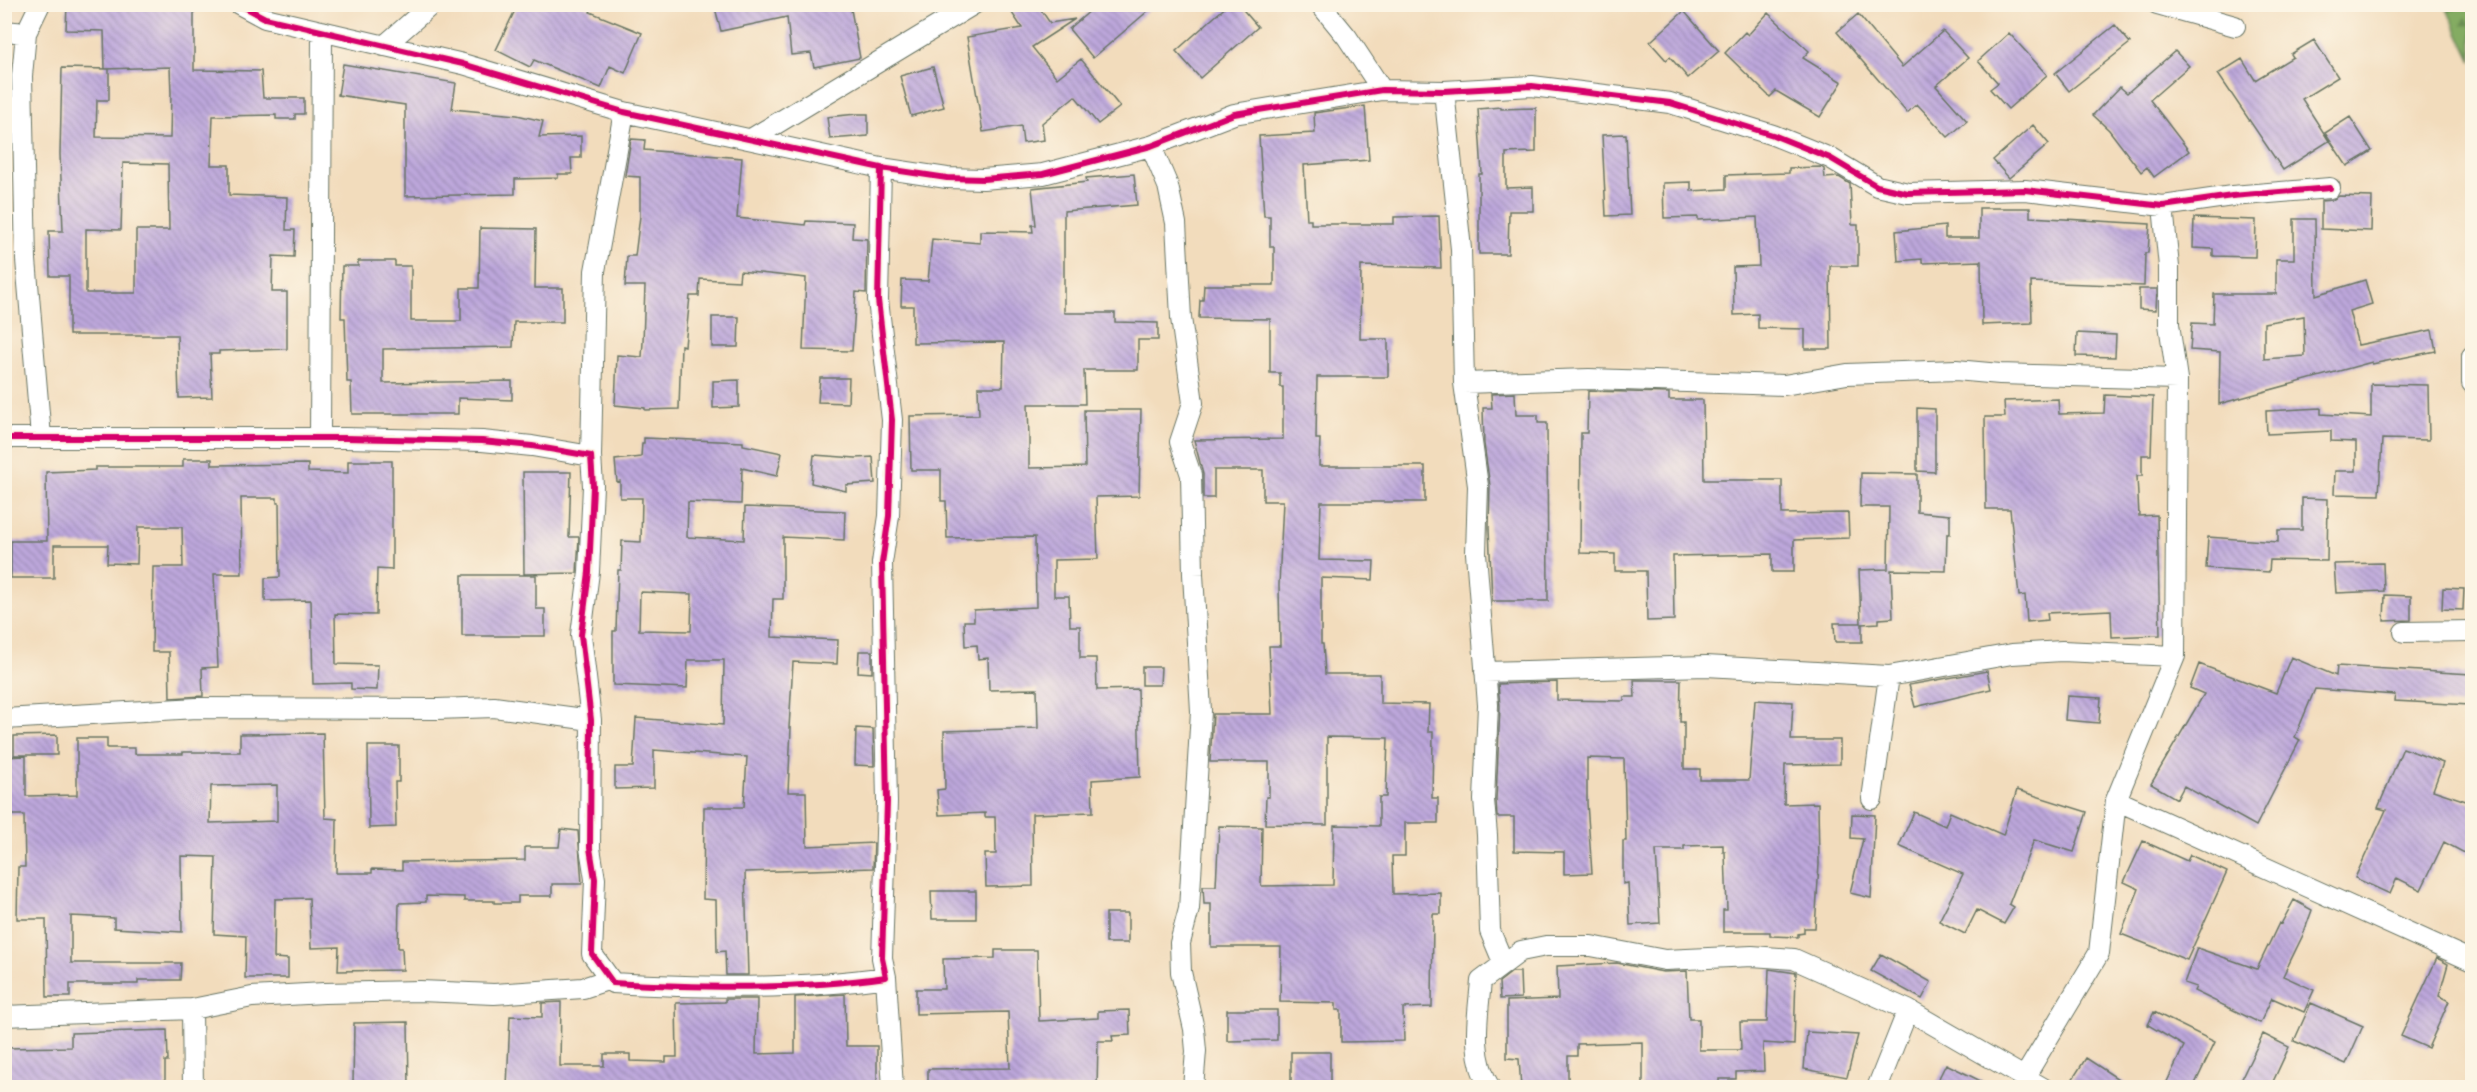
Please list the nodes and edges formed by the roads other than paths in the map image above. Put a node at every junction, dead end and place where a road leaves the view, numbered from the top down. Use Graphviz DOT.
graph roads {
  1 [pos="40,4"];
  2 [pos="239,4"];
  3 [pos="432,4"];
  4 [pos="974,4"];
  5 [pos="1320,4"];
  6 [pos="2157,4"];
  7 [pos="2235,26"];
  8 [pos="322,31"];
  9 [pos="4,32"];
  10 [pos="26,33"];
  11 [pos="384,46"];
  12 [pos="1382,90"];
  13 [pos="1444,92"];
  14 [pos="624,112"];
  15 [pos="751,139"];
  16 [pos="1151,146"];
  17 [pos="880,168"];
  18 [pos="2330,188"];
  19 [pos="2163,206"];
  20 [pos="2472,356"];
  21 [pos="2177,379"];
  22 [pos="1464,382"];
  23 [pos="2472,383"];
  24 [pos="41,437"];
  25 [pos="4,438"];
  26 [pos="320,438"];
  27 [pos="591,456"];
  28 [pos="2472,631"];
  29 [pos="2404,632"];
  30 [pos="2175,656"];
  31 [pos="1485,672"];
  32 [pos="1889,676"];
  33 [pos="4,719"];
  34 [pos="591,720"];
  35 [pos="1872,799"];
  36 [pos="2116,800"];
  37 [pos="2472,961"];
  38 [pos="1503,962"];
  39 [pos="886,977"];
  40 [pos="610,979"];
  41 [pos="192,1009"];
  42 [pos="1908,1010"];
  43 [pos="4,1016"];
  44 [pos="2024,1078"];
  45 [pos="193,1088"];
  46 [pos="893,1088"];
  47 [pos="1193,1088"];
  48 [pos="1490,1088"];
  49 [pos="1877,1088"];
  50 [pos="2043,1088"];
  1 -- 10 [label="street"];
  2 -- 8 [label="street"];
  3 -- 11 [label="street"];
  4 -- 15 [label="street"];
  5 -- 12 [label="street"];
  6 -- 7 [label="street"];
  8 -- 11 [label="street"];
  8 -- 26 [label="street"];
  9 -- 10 [label="street"];
  10 -- 24 [label="street"];
  11 -- 14 [label="street"];
  12 -- 13 [label="street"];
  12 -- 16 [label="street"];
  13 -- 19 [label="street"];
  13 -- 22 [label="street"];
  14 -- 15 [label="street"];
  14 -- 27 [label="street"];
  15 -- 17 [label="street"];
  16 -- 17 [label="street"];
  16 -- 47 [label="street"];
  17 -- 39 [label="street"];
  18 -- 19 [label="street"];
  19 -- 21 [label="street"];
  20 -- 23 [label="street"];
  21 -- 22 [label="street"];
  21 -- 30 [label="street"];
  22 -- 31 [label="street"];
  24 -- 25 [label="street"];
  24 -- 26 [label="street"];
  26 -- 27 [label="street"];
  27 -- 34 [label="street"];
  28 -- 29 [label="street"];
  30 -- 32 [label="street"];
  30 -- 36 [label="street"];
  31 -- 32 [label="street"];
  31 -- 38 [label="street"];
  32 -- 35 [label="street"];
  33 -- 34 [label="street"];
  34 -- 40 [label="street"];
  36 -- 37 [label="street"];
  36 -- 44 [label="street"];
  38 -- 42 [label="street"];
  38 -- 48 [label="street"];
  39 -- 40 [label="street"];
  39 -- 46 [label="street"];
  40 -- 41 [label="street"];
  41 -- 43 [label="street"];
  41 -- 45 [label="street"];
  42 -- 44 [label="street"];
  42 -- 49 [label="street"];
  44 -- 50 [label="street"];
}
